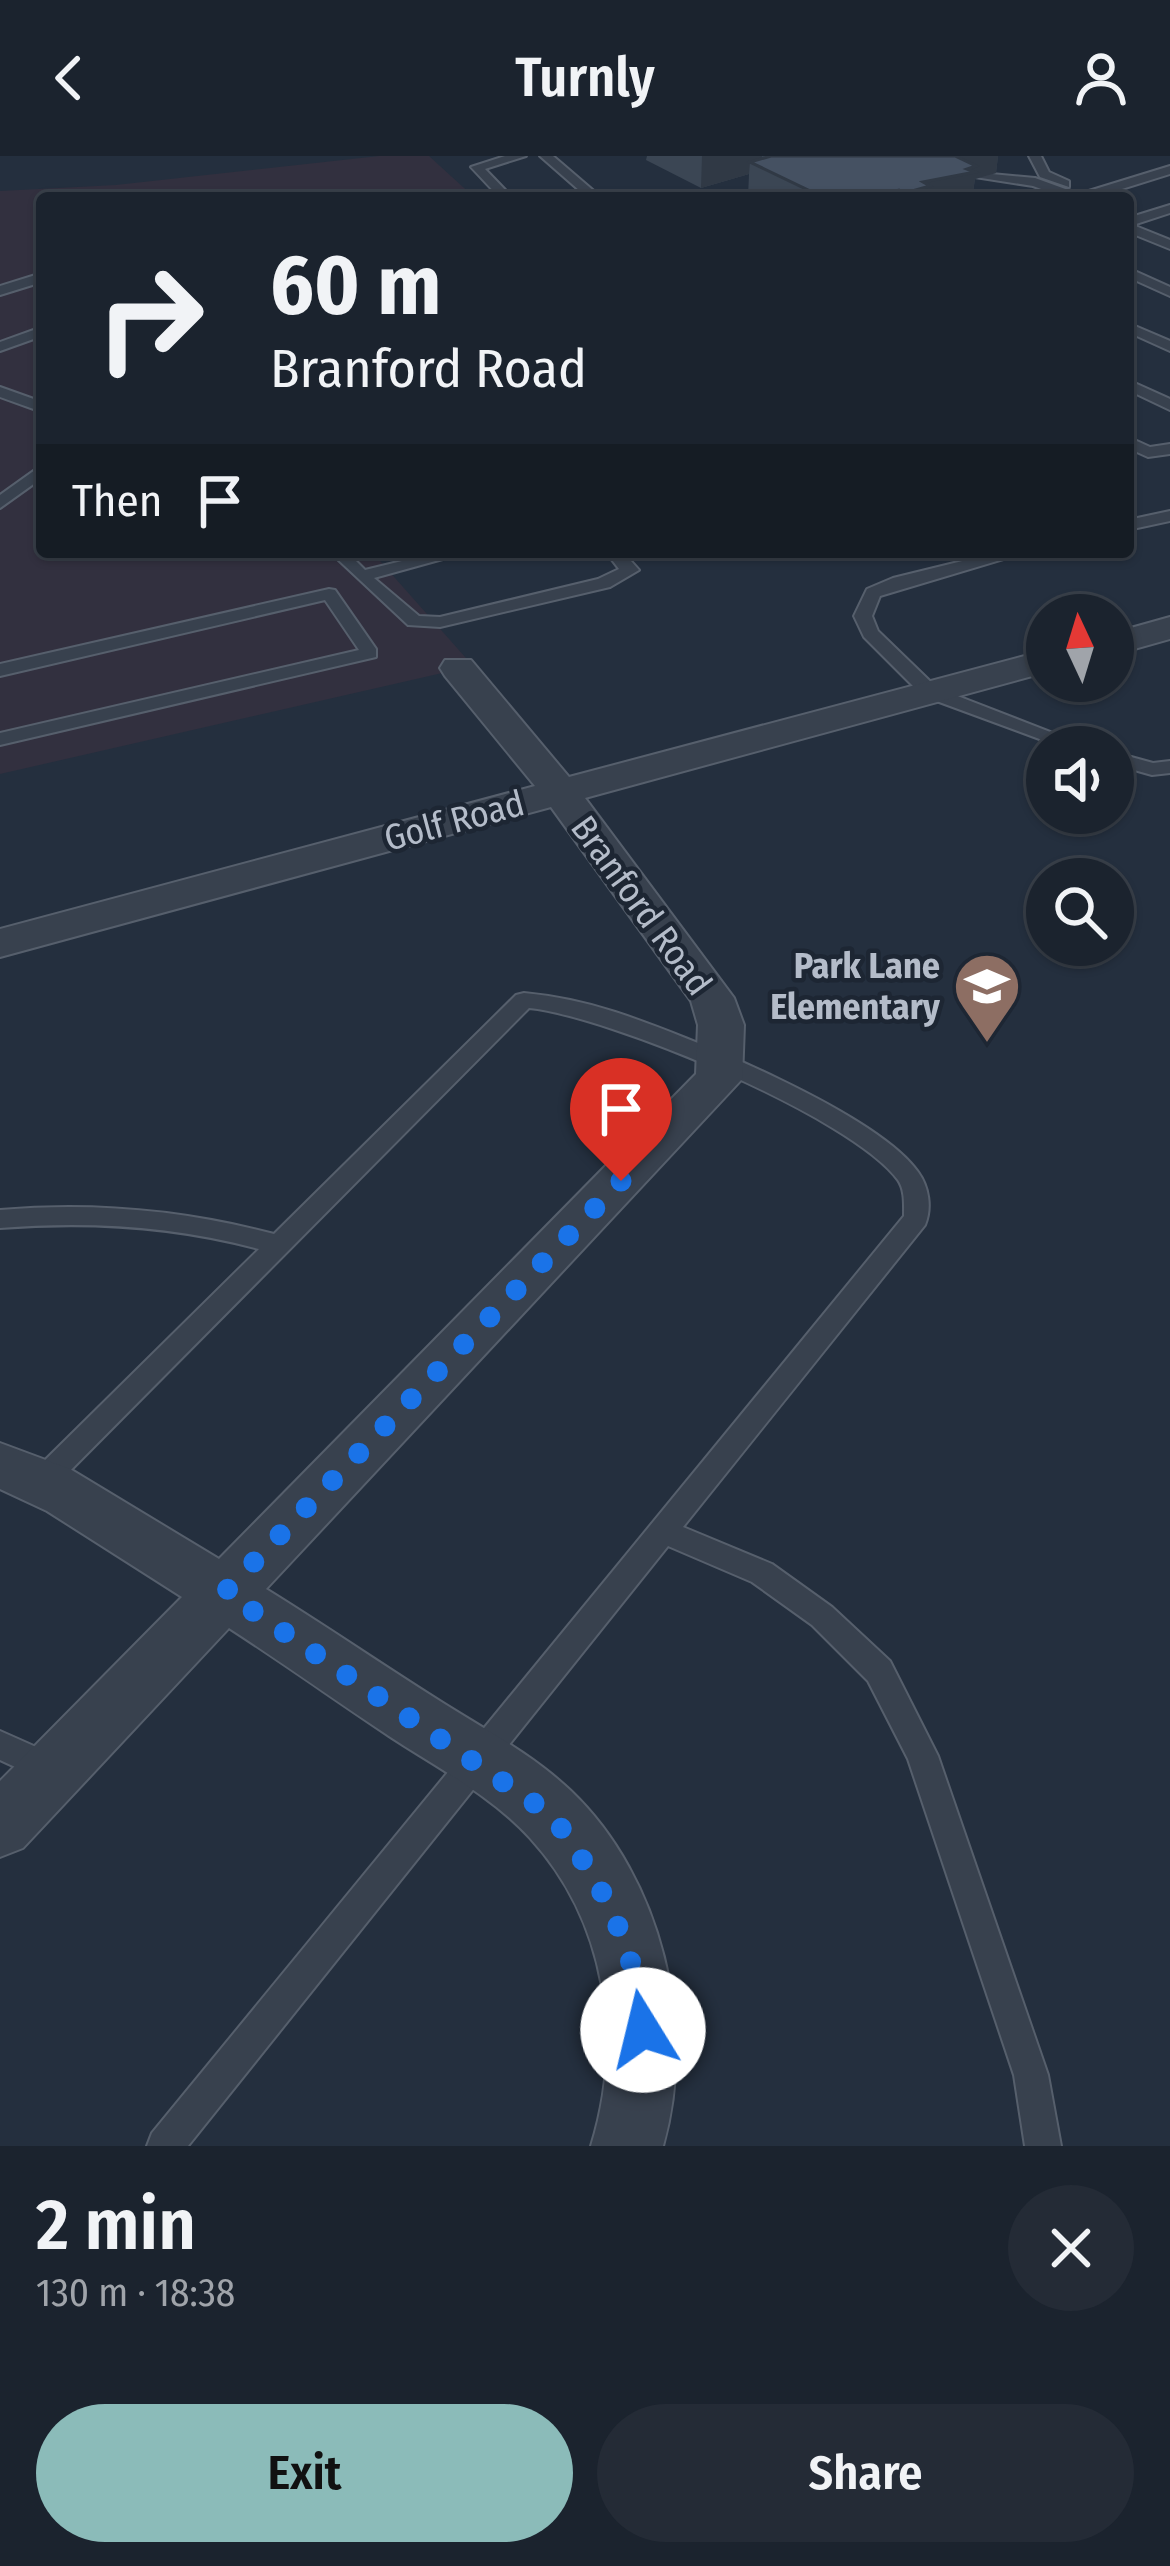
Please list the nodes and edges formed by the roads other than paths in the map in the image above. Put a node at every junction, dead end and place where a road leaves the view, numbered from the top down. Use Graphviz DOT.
graph roads {
  1 [pos="520,156"];
  2 [pos="546,156"];
  3 [pos="1035,156"];
  4 [pos="1170,170"];
  5 [pos="981,177"];
  6 [pos="501,192"];
  7 [pos="589,192"];
  8 [pos="1066,192"];
  9 [pos="1074,192"];
  10 [pos="1098,192"];
  11 [pos="1170,209"];
  12 [pos="1134,222"];
  13 [pos="1134,227"];
  14 [pos="1170,245"];
  15 [pos="1134,275"];
  16 [pos="36,279"];
  17 [pos="0,291"];
  18 [pos="1170,292"];
  19 [pos="1134,330"];
  20 [pos="36,333"];
  21 [pos="36,344"];
  22 [pos="1170,347"];
  23 [pos="0,348"];
  24 [pos="1134,387"];
  25 [pos="1170,405"];
  26 [pos="1134,445"];
  27 [pos="1170,449"];
  28 [pos="36,475"];
  29 [pos="0,502"];
  30 [pos="1170,516"];
  31 [pos="1134,524"];
  32 [pos="344,558"];
  33 [pos="435,558"];
  34 [pos="619,558"];
  35 [pos="995,558"];
  36 [pos="361,576"];
  37 [pos="1170,628"];
  38 [pos="1134,638"];
  39 [pos="1026,667"];
  40 [pos="458,668"];
  41 [pos="0,670"];
  42 [pos="930,692"];
  43 [pos="1026,727"];
  44 [pos="0,739"];
  45 [pos="1134,764"];
  46 [pos="1170,767"];
  47 [pos="560,792"];
  48 [pos="0,943"];
  49 [pos="722,1065"];
  50 [pos="0,1220"];
  51 [pos="278,1244"];
  52 [pos="21,1473"];
  53 [pos="661,1530"];
  54 [pos="225,1592"];
  55 [pos="26,1757"];
  56 [pos="474,1759"];
  57 [pos="0,1826"];
  58 [pos="165,2146"];
  59 [pos="627,2146"];
  60 [pos="1043,2146"];
  1 -- 6 [label="lane"];
  2 -- 7 [label="lane"];
  3 -- 9 [label="lane"];
  4 -- 10 [label="lane"];
  5 -- 8 [label="lane"];
  11 -- 12 [label="lane"];
  13 -- 14 [label="lane"];
  15 -- 18 [label="lane"];
  16 -- 17 [label="lane"];
  19 -- 22 [label="lane"];
  20 -- 23 [label="lane"];
  21 -- 23 [label="lane"];
  24 -- 25 [label="lane"];
  26 -- 27 [label="lane"];
  28 -- 29 [label="lane"];
  30 -- 31 [label="lane"];
  32 -- 36 [label="lane"];
  33 -- 36 [label="lane"];
  34 -- 36 [label="lane"];
  35 -- 42 [label="lane"];
  37 -- 38 [label="street"];
  39 -- 42 [label="street, Golf Road"];
  40 -- 47 [label="street, Branford Road"];
  41 -- 44 [label="lane"];
  42 -- 43 [label="lane"];
  42 -- 47 [label="street, Golf Road"];
  45 -- 46 [label="lane"];
  47 -- 48 [label="street, Golf Road"];
  47 -- 49 [label="street, Branford Road"];
  49 -- 51 [label="lane"];
  49 -- 53 [label="lane"];
  49 -- 54 [label="street"];
  50 -- 51 [label="lane"];
  51 -- 52 [label="lane"];
  52 -- 54 [label="street"];
  53 -- 56 [label="lane"];
  53 -- 60 [label="lane"];
  54 -- 55 [label="street"];
  54 -- 56 [label="street"];
  55 -- 57 [label="street"];
  56 -- 58 [label="lane"];
  56 -- 59 [label="street"];
}
